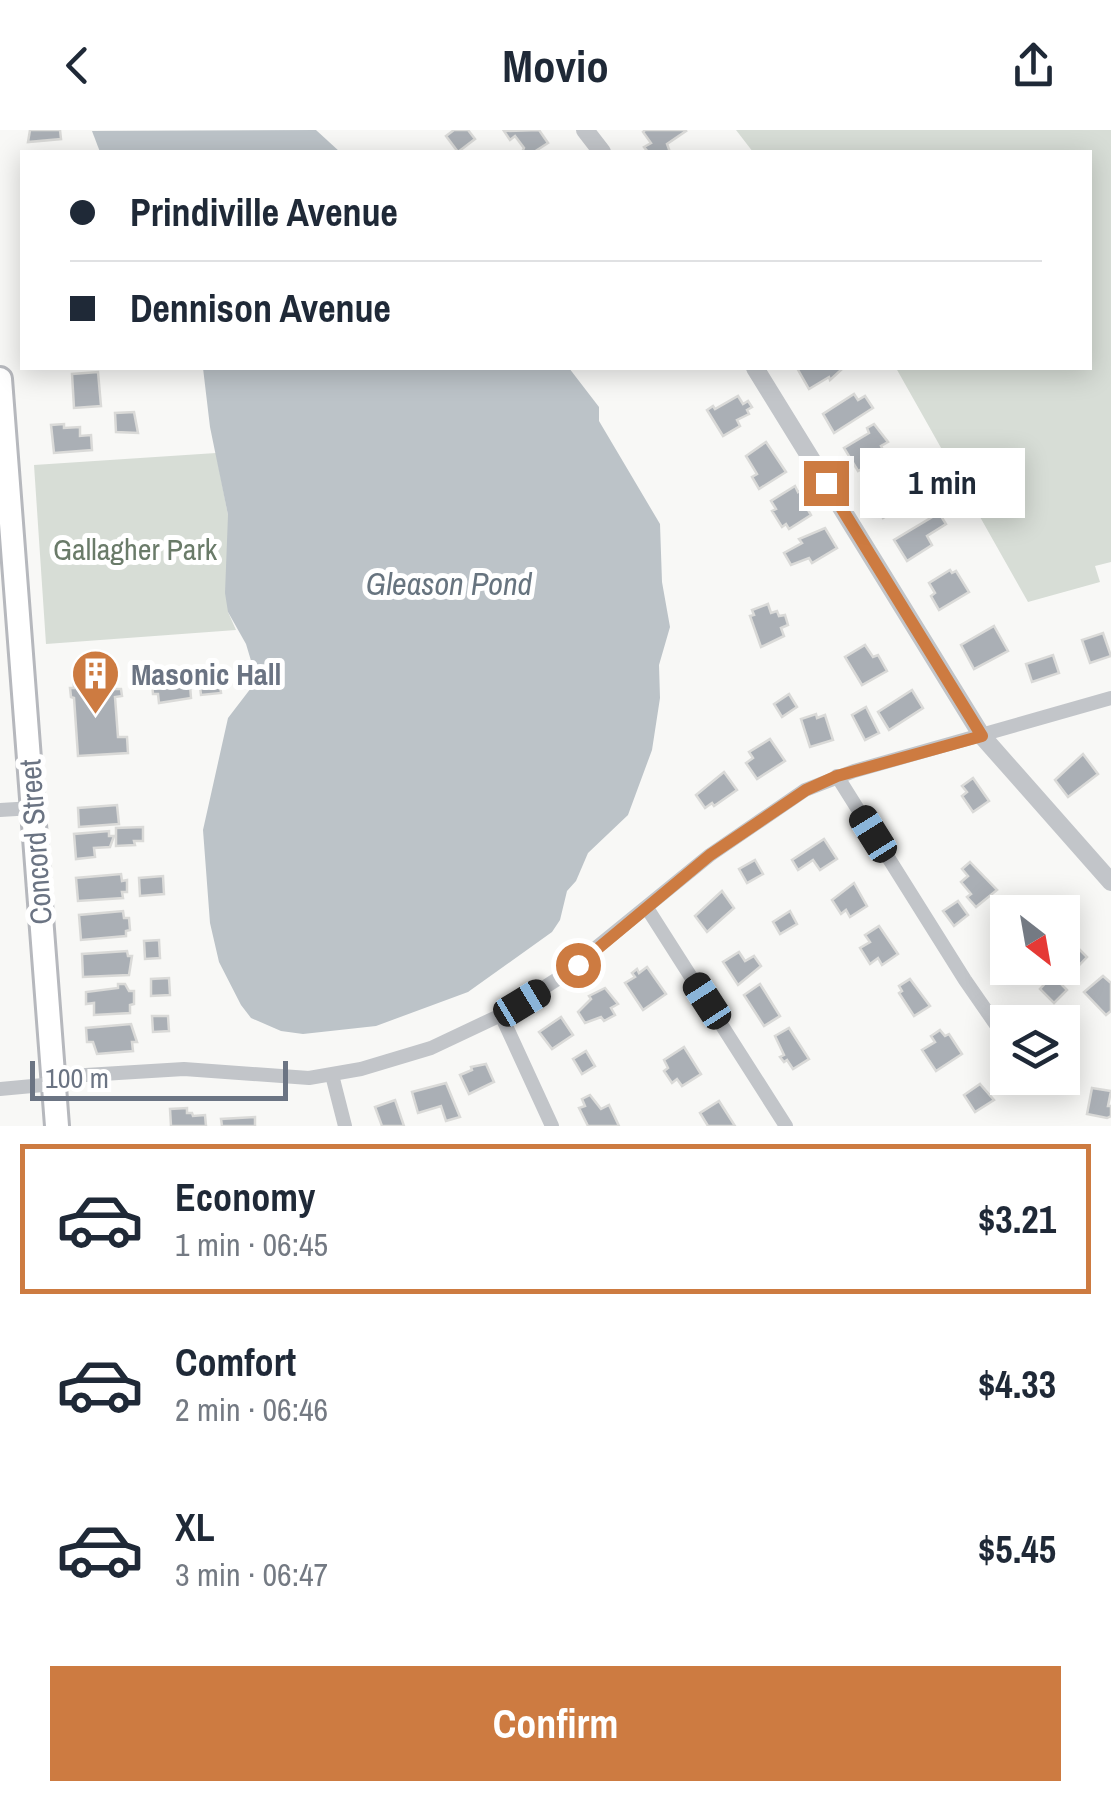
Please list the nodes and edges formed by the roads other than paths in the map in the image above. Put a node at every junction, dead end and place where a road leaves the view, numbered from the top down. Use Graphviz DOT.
graph roads {
  1 [pos="585,130"];
  2 [pos="600,150"];
  3 [pos="757,370"];
  4 [pos="0,378"];
  5 [pos="5,521"];
  6 [pos="1111,698"];
  7 [pos="982,736"];
  8 [pos="837,776"];
  9 [pos="33,808"];
  10 [pos="0,810"];
  11 [pos="1111,882"];
  12 [pos="647,908"];
  13 [pos="501,1015"];
  14 [pos="990,1017"];
  15 [pos="332,1076"];
  16 [pos="53,1080"];
  17 [pos="0,1089"];
  18 [pos="57,1126"];
  19 [pos="345,1126"];
  20 [pos="552,1126"];
  21 [pos="786,1126"];
  1 -- 2 [label="street"];
  3 -- 7 [label="street"];
  4 -- 5 [label="main road, Concord Street"];
  5 -- 9 [label="main road, Concord Street"];
  6 -- 7 [label="street"];
  7 -- 8 [label="street"];
  7 -- 11 [label="street"];
  8 -- 12 [label="street"];
  8 -- 14 [label="street"];
  9 -- 10 [label="street"];
  9 -- 16 [label="main road, Concord Street"];
  12 -- 13 [label="street"];
  12 -- 21 [label="street"];
  13 -- 15 [label="street"];
  13 -- 20 [label="street"];
  15 -- 16 [label="street"];
  15 -- 19 [label="street"];
  16 -- 17 [label="street"];
  16 -- 18 [label="main road, Concord Street"];
}
